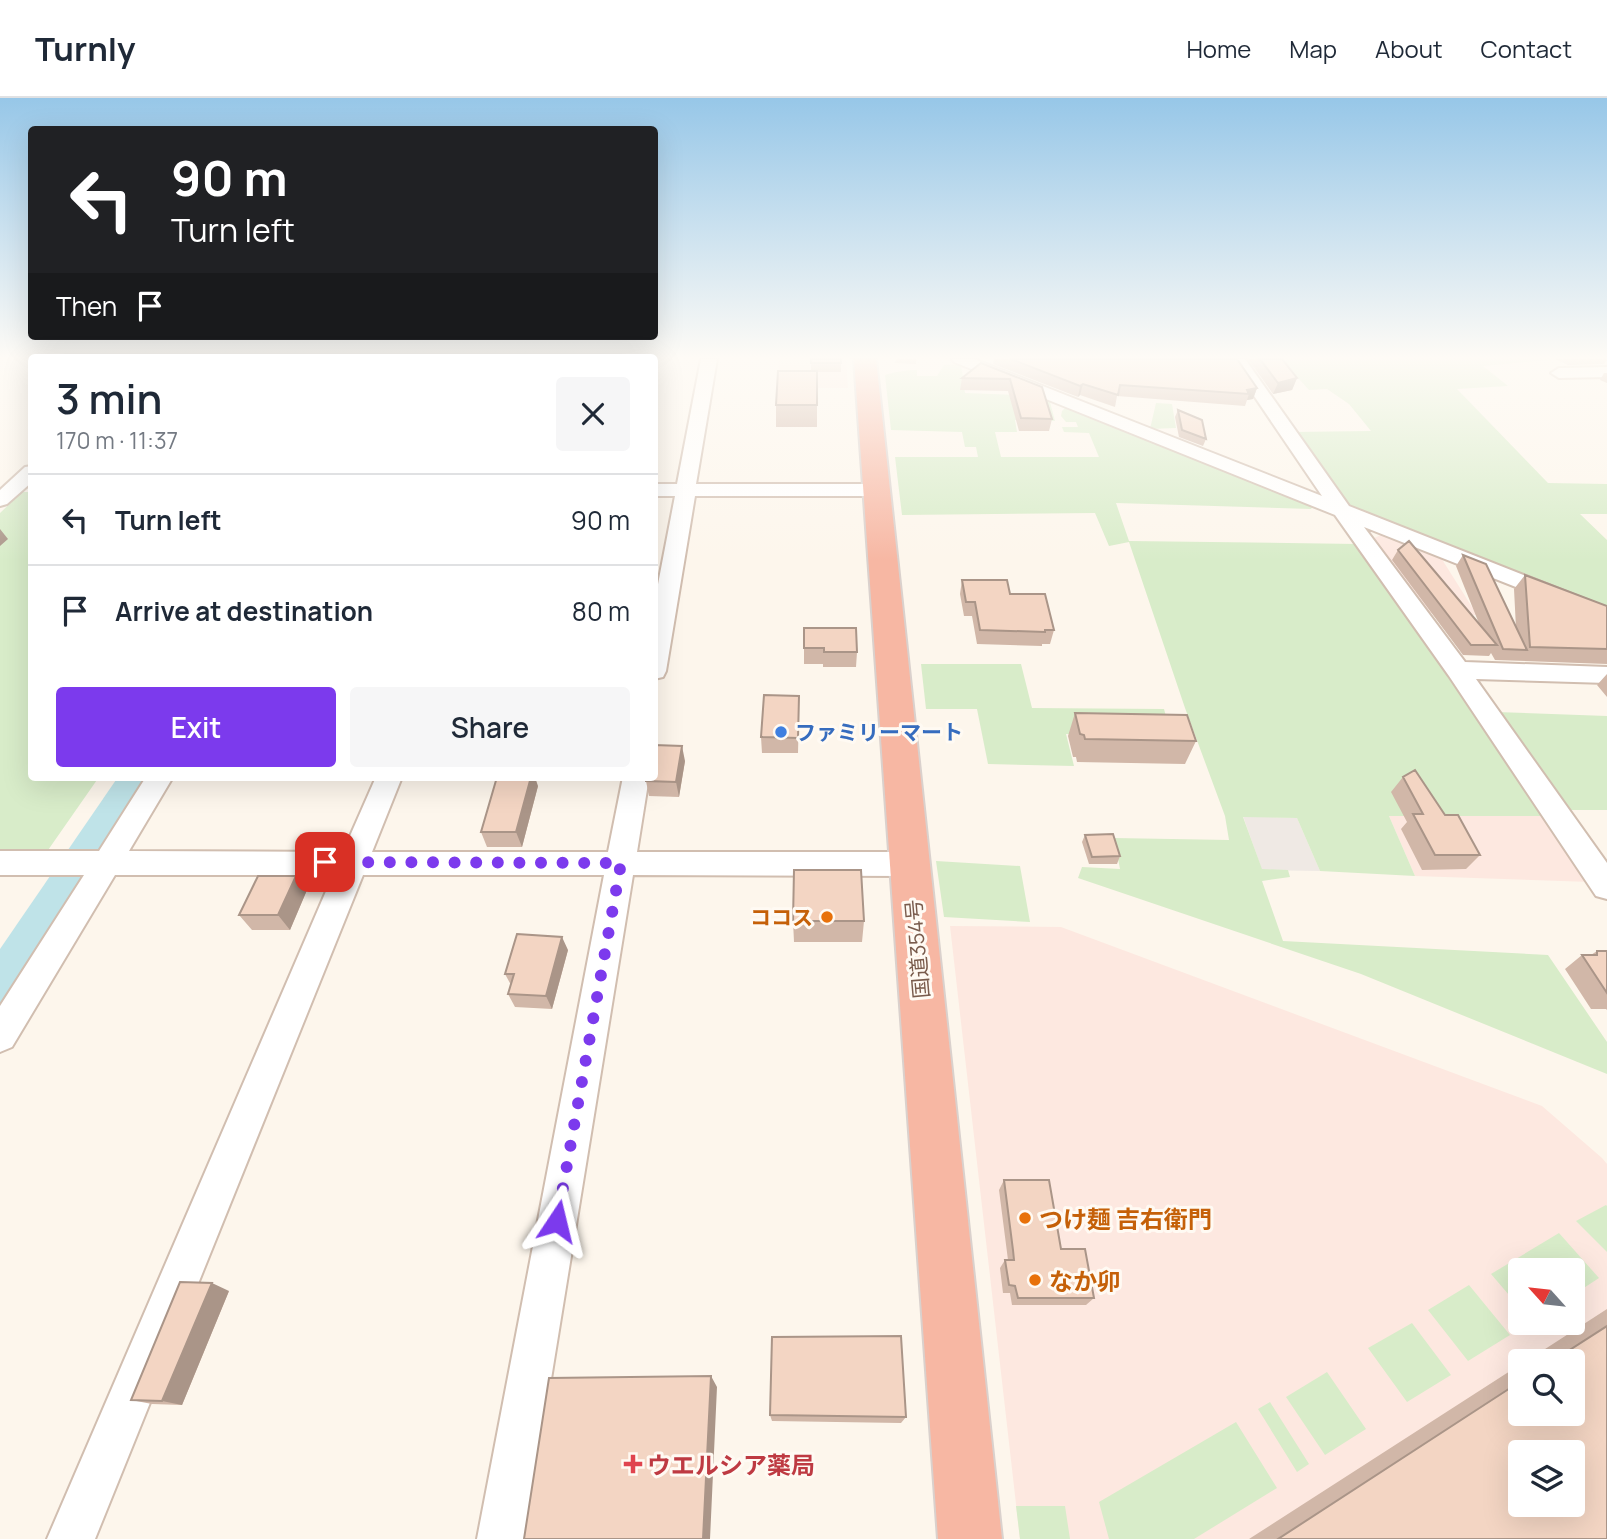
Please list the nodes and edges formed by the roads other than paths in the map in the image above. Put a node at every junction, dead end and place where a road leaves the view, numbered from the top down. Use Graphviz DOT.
graph roads {
  1 [pos="698,426"];
  2 [pos="871,426"];
  3 [pos="1129,426"];
  4 [pos="1283,426"];
  5 [pos="28,476"];
  6 [pos="658,489"];
  7 [pos="687,489"];
  8 [pos="877,490"];
  9 [pos="15,491"];
  10 [pos="1342,511"];
  11 [pos="1607,616"];
  12 [pos="658,649"];
  13 [pos="1458,670"];
  14 [pos="1607,675"];
  15 [pos="158,781"];
  16 [pos="387,781"];
  17 [pos="635,781"];
  18 [pos="107,862"];
  19 [pos="352,862"];
  20 [pos="0,863"];
  21 [pos="621,863"];
  22 [pos="909,864"];
  23 [pos="1607,887"];
  24 [pos="0,1037"];
  25 [pos="71,1539"];
  26 [pos="501,1539"];
  27 [pos="970,1539"];
  1 -- 7 [label="street"];
  2 -- 8 [label="highway, 国道354号"];
  3 -- 10 [label="street"];
  4 -- 10 [label="street"];
  5 -- 9 [label="street"];
  6 -- 7 [label="street"];
  7 -- 8 [label="street"];
  7 -- 12 [label="street"];
  8 -- 22 [label="highway, 国道354号"];
  10 -- 11 [label="street"];
  10 -- 13 [label="street"];
  13 -- 14 [label="street"];
  13 -- 23 [label="street"];
  15 -- 18 [label="street"];
  16 -- 19 [label="street"];
  17 -- 21 [label="street"];
  18 -- 19 [label="street"];
  18 -- 20 [label="street"];
  18 -- 24 [label="street"];
  19 -- 21 [label="street"];
  19 -- 25 [label="street"];
  21 -- 22 [label="street"];
  21 -- 26 [label="street"];
  22 -- 27 [label="highway, 国道354号"];
}
